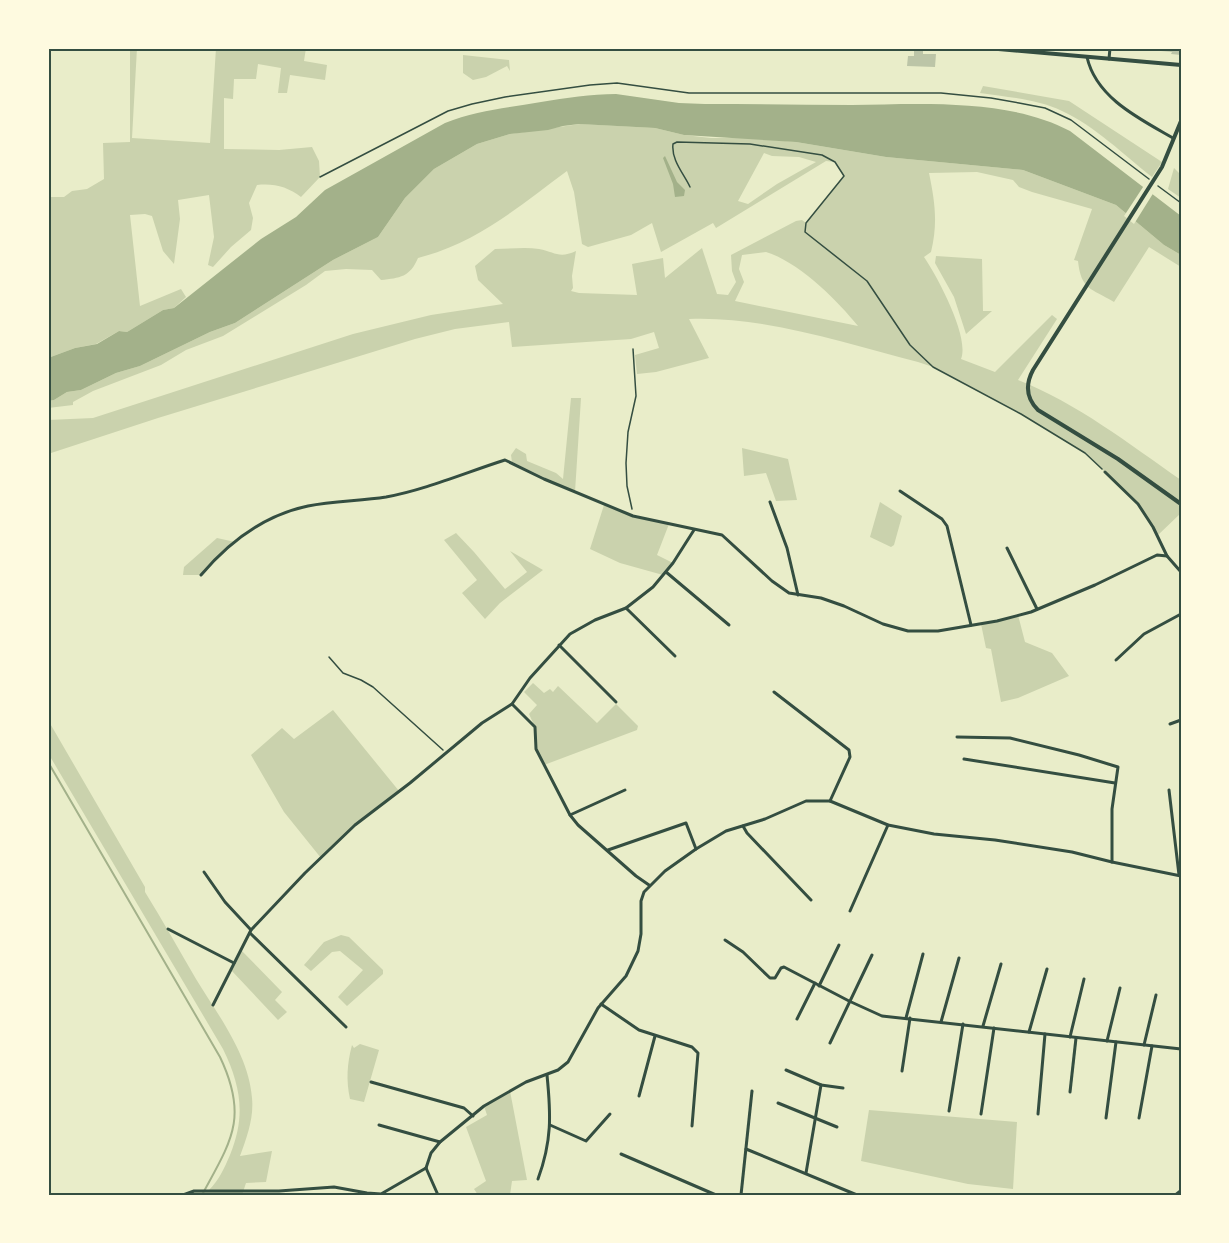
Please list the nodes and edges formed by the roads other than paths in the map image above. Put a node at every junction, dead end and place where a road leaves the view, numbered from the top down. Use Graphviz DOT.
graph roads {
  1 [pos="987,48"];
  2 [pos="1110,48"];
  3 [pos="1087,57"];
  4 [pos="1110,59"];
  5 [pos="1181,65"];
  6 [pos="1181,121"];
  7 [pos="1175,139"];
  8 [pos="1105,472"];
  9 [pos="900,491"];
  10 [pos="770,502"];
  11 [pos="1181,504"];
  12 [pos="694,529"];
  13 [pos="1007,548"];
  14 [pos="1167,556"];
  15 [pos="666,572"];
  16 [pos="1181,572"];
  17 [pos="201,575"];
  18 [pos="798,595"];
  19 [pos="626,608"];
  20 [pos="1037,609"];
  21 [pos="1181,614"];
  22 [pos="729,625"];
  23 [pos="971,625"];
  24 [pos="559,645"];
  25 [pos="675,656"];
  26 [pos="1116,660"];
  27 [pos="774,692"];
  28 [pos="616,702"];
  29 [pos="512,704"];
  30 [pos="1181,720"];
  31 [pos="1170,724"];
  32 [pos="957,737"];
  33 [pos="964,759"];
  34 [pos="1115,783"];
  35 [pos="625,790"];
  36 [pos="1169,790"];
  37 [pos="830,801"];
  38 [pos="570,815"];
  39 [pos="888,825"];
  40 [pos="744,826"];
  41 [pos="696,849"];
  42 [pos="608,850"];
  43 [pos="1112,862"];
  44 [pos="204,872"];
  45 [pos="1180,876"];
  46 [pos="650,885"];
  47 [pos="811,900"];
  48 [pos="850,911"];
  49 [pos="168,928"];
  50 [pos="250,932"];
  51 [pos="725,940"];
  52 [pos="839,945"];
  53 [pos="923,954"];
  54 [pos="872,955"];
  55 [pos="959,958"];
  56 [pos="234,963"];
  57 [pos="1000,964"];
  58 [pos="1047,969"];
  59 [pos="1084,979"];
  60 [pos="817,984"];
  61 [pos="1120,988"];
  62 [pos="1156,995"];
  63 [pos="849,1001"];
  64 [pos="601,1004"];
  65 [pos="213,1005"];
  66 [pos="797,1018"];
  67 [pos="908,1018"];
  68 [pos="941,1022"];
  69 [pos="963,1024"];
  70 [pos="983,1026"];
  71 [pos="346,1027"];
  72 [pos="994,1028"];
  73 [pos="1029,1032"];
  74 [pos="1045,1034"];
  75 [pos="655,1036"];
  76 [pos="1070,1037"];
  77 [pos="1076,1038"];
  78 [pos="1107,1041"];
  79 [pos="1116,1042"];
  80 [pos="830,1043"];
  81 [pos="1144,1045"];
  82 [pos="1152,1046"];
  83 [pos="1181,1049"];
  84 [pos="786,1070"];
  85 [pos="902,1071"];
  86 [pos="547,1075"];
  87 [pos="371,1082"];
  88 [pos="821,1085"];
  89 [pos="843,1088"];
  90 [pos="752,1091"];
  91 [pos="1070,1092"];
  92 [pos="639,1096"];
  93 [pos="778,1103"];
  94 [pos="949,1111"];
  95 [pos="610,1114"];
  96 [pos="981,1114"];
  97 [pos="1038,1114"];
  98 [pos="473,1116"];
  99 [pos="816,1118"];
  100 [pos="1106,1118"];
  101 [pos="1139,1118"];
  102 [pos="379,1125"];
  103 [pos="550,1125"];
  104 [pos="692,1126"];
  105 [pos="837,1127"];
  106 [pos="440,1142"];
  107 [pos="746,1149"];
  108 [pos="621,1154"];
  109 [pos="426,1168"];
  110 [pos="806,1173"];
  111 [pos="538,1179"];
  112 [pos="1181,1191"];
  113 [pos="366,1194"];
  114 [pos="183,1195"];
  115 [pos="438,1195"];
  116 [pos="716,1195"];
  117 [pos="741,1195"];
  118 [pos="857,1195"];
  119 [pos="1176,1195"];
  1 -- 3 [label="street"];
  2 -- 4 [label="street"];
  3 -- 4 [label="street"];
  3 -- 7 [label="street"];
  4 -- 5 [label="street"];
  6 -- 7 [label="street"];
  7 -- 11 [label="street"];
  8 -- 14 [label="street"];
  9 -- 23 [label="street"];
  10 -- 18 [label="street"];
  12 -- 15 [label="street"];
  12 -- 17 [label="street"];
  12 -- 18 [label="street"];
  13 -- 20 [label="street"];
  14 -- 16 [label="street"];
  14 -- 20 [label="street"];
  15 -- 19 [label="street"];
  15 -- 22 [label="street"];
  18 -- 23 [label="street"];
  19 -- 24 [label="street"];
  19 -- 25 [label="street"];
  20 -- 23 [label="street"];
  21 -- 26 [label="street"];
  24 -- 28 [label="street"];
  24 -- 29 [label="street"];
  27 -- 37 [label="street"];
  29 -- 38 [label="street"];
  29 -- 50 [label="street"];
  30 -- 31 [label="street"];
  32 -- 34 [label="street"];
  33 -- 34 [label="street"];
  34 -- 43 [label="street"];
  35 -- 38 [label="street"];
  36 -- 45 [label="street"];
  37 -- 39 [label="street"];
  37 -- 40 [label="street"];
  38 -- 42 [label="street"];
  39 -- 43 [label="street"];
  39 -- 48 [label="street"];
  40 -- 41 [label="street"];
  40 -- 47 [label="street"];
  41 -- 42 [label="street"];
  41 -- 46 [label="street"];
  42 -- 46 [label="street"];
  43 -- 45 [label="street"];
  44 -- 50 [label="street"];
  46 -- 64 [label="street"];
  49 -- 56 [label="street"];
  50 -- 56 [label="street"];
  50 -- 71 [label="street"];
  51 -- 60 [label="street"];
  52 -- 60 [label="street"];
  53 -- 67 [label="street"];
  54 -- 63 [label="street"];
  55 -- 68 [label="street"];
  56 -- 65 [label="street"];
  57 -- 70 [label="street"];
  58 -- 73 [label="street"];
  59 -- 76 [label="street"];
  60 -- 63 [label="street"];
  60 -- 66 [label="street"];
  61 -- 78 [label="street"];
  62 -- 81 [label="street"];
  63 -- 67 [label="street"];
  63 -- 80 [label="street"];
  64 -- 75 [label="street"];
  64 -- 86 [label="street"];
  67 -- 68 [label="street"];
  67 -- 85 [label="street"];
  68 -- 69 [label="street"];
  69 -- 70 [label="street"];
  69 -- 94 [label="street"];
  70 -- 72 [label="street"];
  72 -- 73 [label="street"];
  72 -- 96 [label="street"];
  73 -- 74 [label="street"];
  74 -- 76 [label="street"];
  74 -- 97 [label="street"];
  75 -- 92 [label="street"];
  75 -- 104 [label="street"];
  76 -- 77 [label="street"];
  77 -- 78 [label="street"];
  77 -- 91 [label="street"];
  78 -- 79 [label="street"];
  79 -- 81 [label="street"];
  79 -- 100 [label="street"];
  81 -- 82 [label="street"];
  82 -- 83 [label="street"];
  82 -- 101 [label="street"];
  84 -- 88 [label="street"];
  86 -- 98 [label="street"];
  86 -- 103 [label="street"];
  87 -- 98 [label="street"];
  88 -- 89 [label="street"];
  88 -- 99 [label="street"];
  90 -- 107 [label="street"];
  93 -- 99 [label="street"];
  95 -- 103 [label="street"];
  98 -- 106 [label="street"];
  99 -- 105 [label="street"];
  99 -- 110 [label="street"];
  102 -- 106 [label="street"];
  103 -- 111 [label="street"];
  106 -- 109 [label="street"];
  107 -- 110 [label="street"];
  107 -- 117 [label="street"];
  108 -- 116 [label="street"];
  109 -- 113 [label="street"];
  109 -- 115 [label="street"];
  110 -- 118 [label="street"];
  112 -- 119 [label="street"];
  113 -- 114 [label="street"];
}
